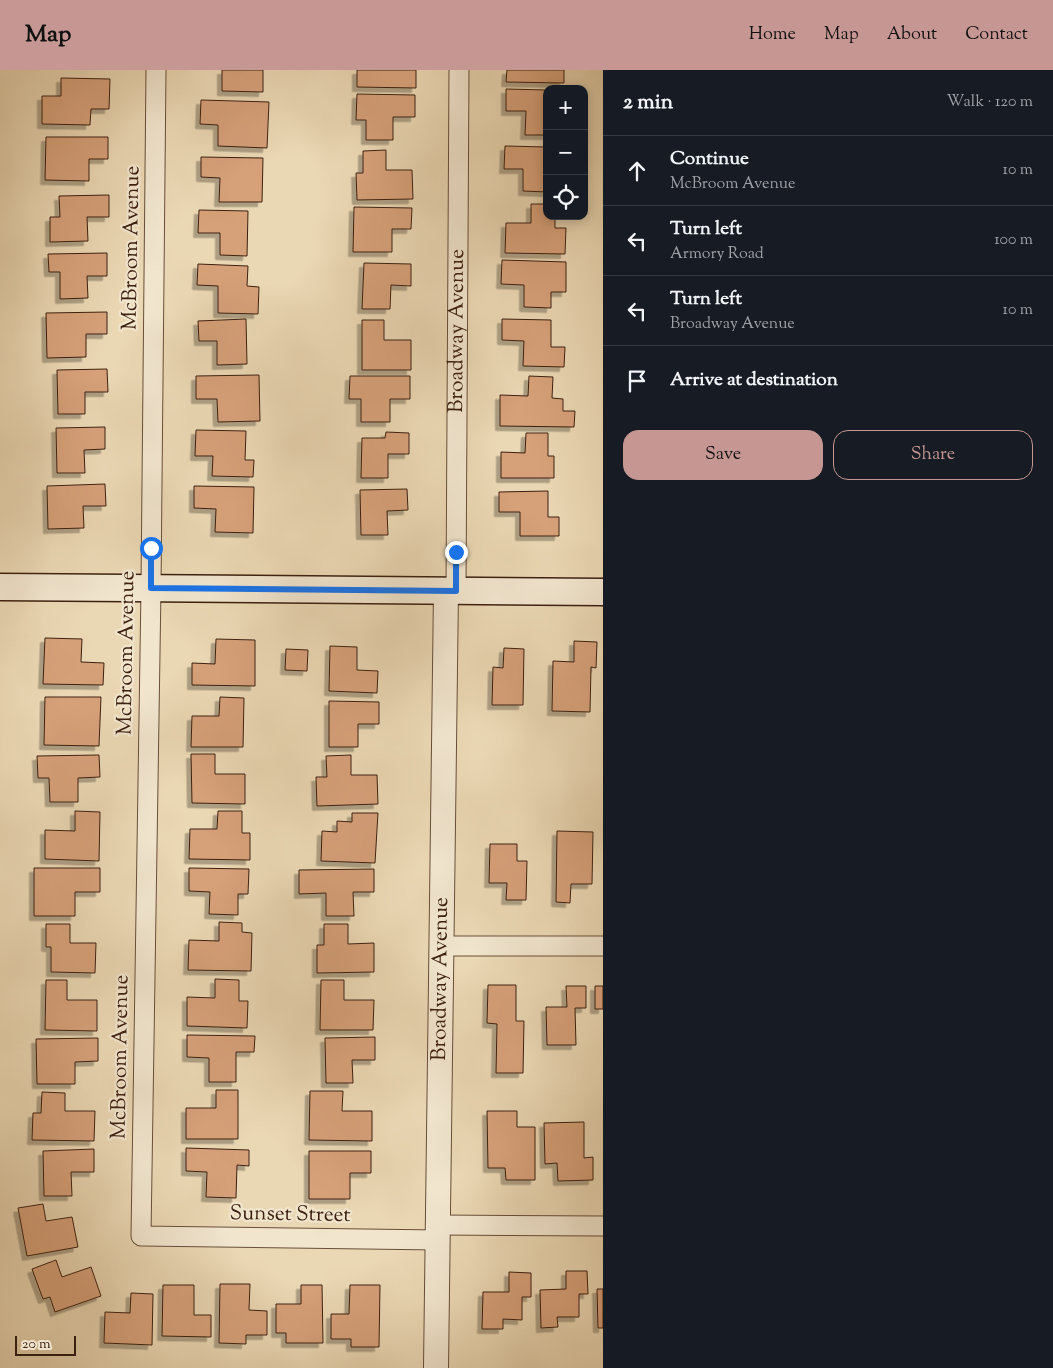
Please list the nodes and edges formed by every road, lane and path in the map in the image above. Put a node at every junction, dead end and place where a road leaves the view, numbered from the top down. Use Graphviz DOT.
graph roads {
  1 [pos="156,70"];
  2 [pos="459,70"];
  3 [pos="0,587"];
  4 [pos="151,588"];
  5 [pos="451,591"];
  6 [pos="603,592"];
  7 [pos="442,946"];
  8 [pos="603,946"];
  9 [pos="603,1226"];
  10 [pos="438,1233"];
  11 [pos="141,1236"];
  12 [pos="436,1368"];
  1 -- 4 [label="street, McBroom Avenue"];
  2 -- 5 [label="street, Broadway Avenue"];
  3 -- 4 [label="main road"];
  4 -- 5 [label="main road"];
  4 -- 11 [label="street, McBroom Avenue"];
  5 -- 6 [label="main road"];
  5 -- 7 [label="street, Broadway Avenue"];
  7 -- 8 [label="street"];
  7 -- 10 [label="street, Broadway Avenue"];
  9 -- 10 [label="street, Sunset Street"];
  10 -- 11 [label="street, Sunset Street"];
  10 -- 12 [label="street, Broadway Avenue"];
}
